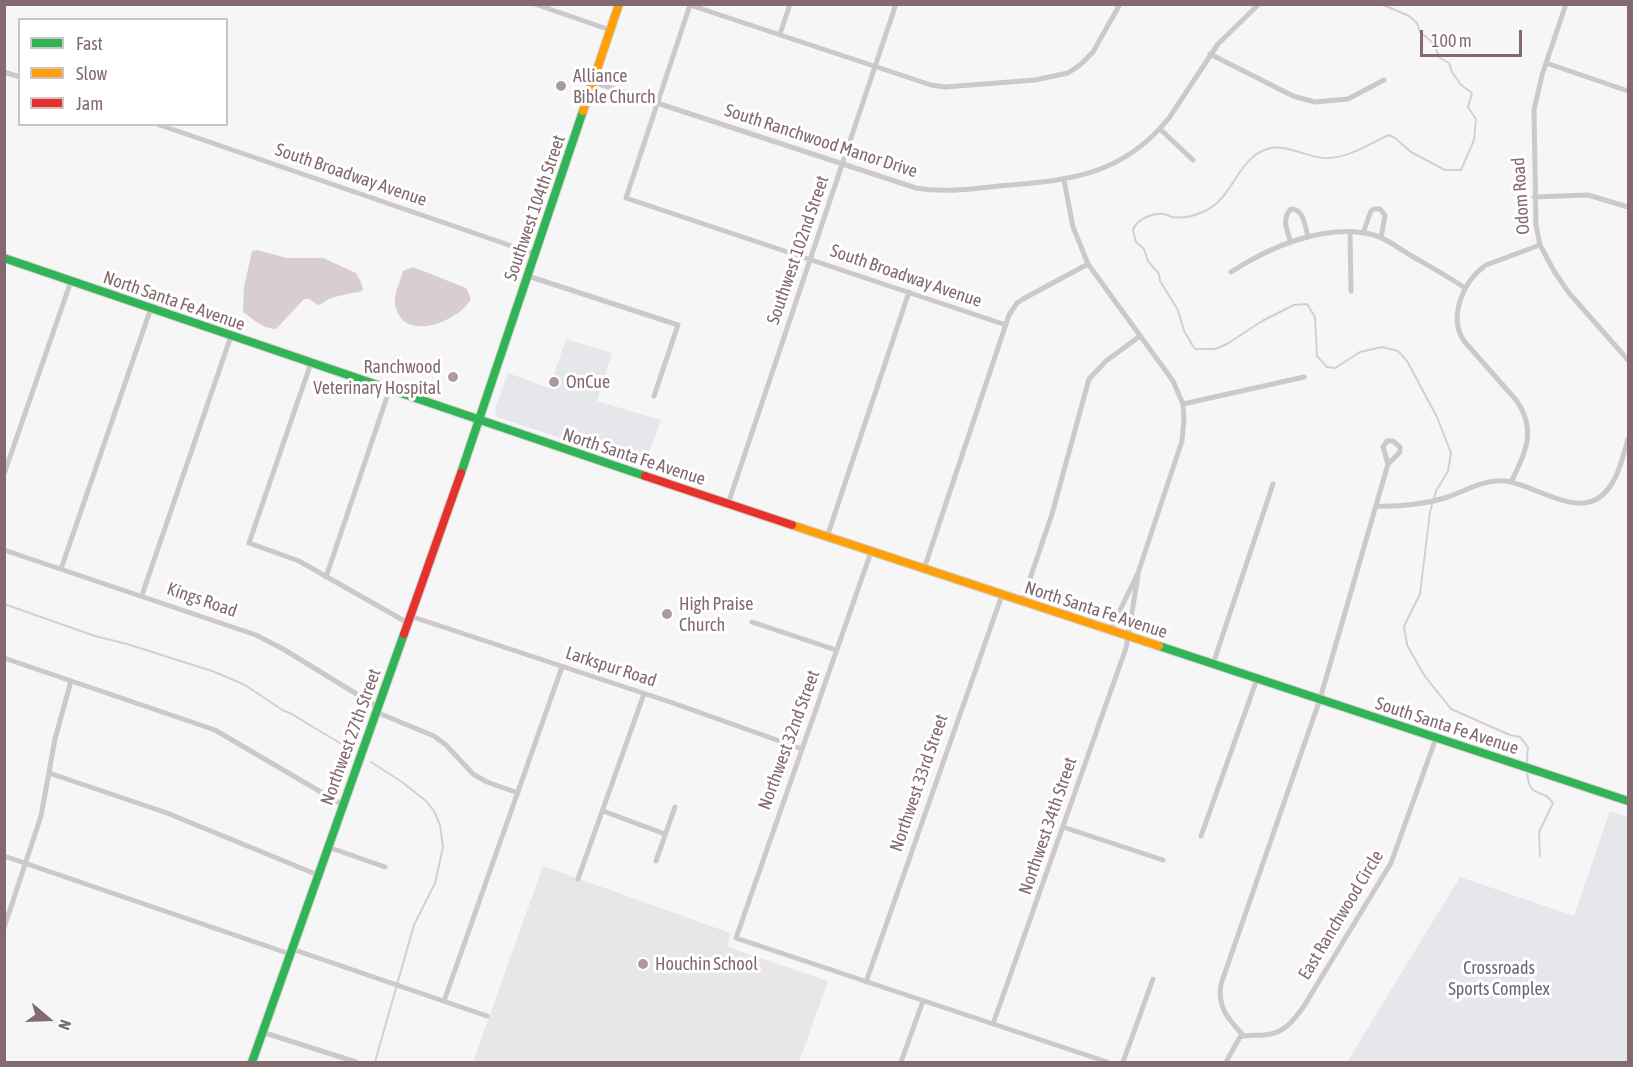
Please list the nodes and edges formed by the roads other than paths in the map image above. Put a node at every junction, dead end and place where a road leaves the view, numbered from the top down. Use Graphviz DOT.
graph roads {
  1 [pos="536,4"];
  2 [pos="619,4"];
  3 [pos="690,4"];
  4 [pos="790,4"];
  5 [pos="896,4"];
  6 [pos="1120,4"];
  7 [pos="1259,4"];
  8 [pos="1566,4"];
  9 [pos="610,30"];
  10 [pos="780,34"];
  11 [pos="1210,54"];
  12 [pos="1546,63"];
  13 [pos="876,67"];
  14 [pos="1384,80"];
  15 [pos="593,82"];
  16 [pos="1629,91"];
  17 [pos="658,103"];
  18 [pos="163,126"];
  19 [pos="1160,129"];
  20 [pos="1193,160"];
  21 [pos="843,164"];
  22 [pos="1064,180"];
  23 [pos="1534,197"];
  24 [pos="1629,207"];
  25 [pos="1350,233"];
  26 [pos="1364,233"];
  27 [pos="1308,237"];
  28 [pos="1381,238"];
  29 [pos="1291,242"];
  30 [pos="1540,245"];
  31 [pos="535,254"];
  32 [pos="4,258"];
  33 [pos="811,259"];
  34 [pos="1088,264"];
  35 [pos="1231,272"];
  36 [pos="528,276"];
  37 [pos="71,281"];
  38 [pos="1465,288"];
  39 [pos="1351,291"];
  40 [pos="909,292"];
  41 [pos="151,309"];
  42 [pos="1006,325"];
  43 [pos="231,336"];
  44 [pos="1140,336"];
  45 [pos="1629,360"];
  46 [pos="310,363"];
  47 [pos="1304,377"];
  48 [pos="389,391"];
  49 [pos="654,396"];
  50 [pos="1183,404"];
  51 [pos="478,422"];
  52 [pos="1629,439"];
  53 [pos="1388,464"];
  54 [pos="4,474"];
  55 [pos="1511,482"];
  56 [pos="1274,484"];
  57 [pos="728,504"];
  58 [pos="1376,506"];
  59 [pos="826,537"];
  60 [pos="4,550"];
  61 [pos="872,552"];
  62 [pos="61,569"];
  63 [pos="924,569"];
  64 [pos="1138,573"];
  65 [pos="326,577"];
  66 [pos="1002,595"];
  67 [pos="142,596"];
  68 [pos="1022,602"];
  69 [pos="409,619"];
  70 [pos="752,622"];
  71 [pos="1110,630"];
  72 [pos="1128,636"];
  73 [pos="836,650"];
  74 [pos="4,658"];
  75 [pos="1213,664"];
  76 [pos="562,667"];
  77 [pos="1257,679"];
  78 [pos="71,681"];
  79 [pos="644,694"];
  80 [pos="1320,699"];
  81 [pos="377,710"];
  82 [pos="1436,738"];
  83 [pos="802,749"];
  84 [pos="49,773"];
  85 [pos="518,793"];
  86 [pos="1629,801"];
  87 [pos="343,805"];
  88 [pos="675,807"];
  89 [pos="603,811"];
  90 [pos="1063,827"];
  91 [pos="665,834"];
  92 [pos="1201,836"];
  93 [pos="328,847"];
  94 [pos="4,856"];
  95 [pos="1163,860"];
  96 [pos="656,861"];
  97 [pos="27,864"];
  98 [pos="385,867"];
  99 [pos="318,875"];
  100 [pos="578,879"];
  101 [pos="4,928"];
  102 [pos="291,952"];
  103 [pos="1153,979"];
  104 [pos="866,982"];
  105 [pos="444,1001"];
  106 [pos="923,1001"];
  107 [pos="487,1016"];
  108 [pos="993,1024"];
  109 [pos="262,1032"];
  110 [pos="1244,1035"];
  111 [pos="252,1062"];
  112 [pos="356,1062"];
  113 [pos="901,1062"];
  114 [pos="1107,1062"];
  115 [pos="1123,1062"];
  116 [pos="1226,1062"];
  1 -- 9 [label="street"];
  2 -- 9 [label="main road, Southwest 104th Street"];
  3 -- 10 [label="street"];
  3 -- 17 [label="street"];
  4 -- 10 [label="street"];
  5 -- 13 [label="street, Southwest 102nd Street"];
  6 -- 13 [label="street"];
  7 -- 11 [label="street, South Ranchwood Manor Drive"];
  8 -- 12 [label="street, Odom Road"];
  9 -- 15 [label="main road, Southwest 104th Street"];
  10 -- 13 [label="street"];
  11 -- 14 [label="street"];
  11 -- 19 [label="street, South Ranchwood Manor Drive"];
  12 -- 16 [label="street"];
  12 -- 23 [label="street, Odom Road"];
  13 -- 21 [label="street, Southwest 102nd Street"];
  15 -- 17 [label="street, South Ranchwood Manor Drive"];
  15 -- 31 [label="main road, Southwest 104th Street"];
  17 -- 21 [label="street, South Ranchwood Manor Drive"];
  17 -- 33 [label="street, South Broadway Avenue"];
  18 -- 31 [label="street, South Broadway Avenue"];
  19 -- 20 [label="street"];
  19 -- 22 [label="street, South Ranchwood Manor Drive"];
  21 -- 22 [label="street, South Ranchwood Manor Drive"];
  21 -- 33 [label="street, Southwest 102nd Street"];
  22 -- 34 [label="street"];
  23 -- 24 [label="street"];
  23 -- 30 [label="street, Odom Road"];
  25 -- 26 [label="street"];
  25 -- 27 [label="street"];
  25 -- 39 [label="street"];
  26 -- 28 [label="street"];
  26 -- 28 [label="street"];
  27 -- 29 [label="street"];
  27 -- 29 [label="street"];
  28 -- 38 [label="street"];
  29 -- 35 [label="street"];
  30 -- 38 [label="street"];
  30 -- 45 [label="street, Odom Road"];
  31 -- 36 [label="main road, Southwest 104th Street"];
  32 -- 37 [label="main road, North Santa Fe Avenue"];
  33 -- 40 [label="street, South Broadway Avenue"];
  33 -- 57 [label="street, Southwest 102nd Street"];
  34 -- 42 [label="street"];
  34 -- 44 [label="street"];
  36 -- 49 [label="street"];
  36 -- 51 [label="main road, Southwest 104th Street"];
  37 -- 41 [label="main road, North Santa Fe Avenue"];
  37 -- 54 [label="street"];
  38 -- 55 [label="street"];
  40 -- 42 [label="street, South Broadway Avenue"];
  40 -- 59 [label="street"];
  41 -- 43 [label="main road, North Santa Fe Avenue"];
  41 -- 62 [label="street"];
  42 -- 63 [label="street"];
  43 -- 46 [label="main road, North Santa Fe Avenue"];
  43 -- 67 [label="street"];
  44 -- 50 [label="street"];
  44 -- 68 [label="street"];
  46 -- 48 [label="main road, North Santa Fe Avenue"];
  46 -- 65 [label="street, Larkspur Road"];
  47 -- 50 [label="street"];
  48 -- 51 [label="main road, North Santa Fe Avenue"];
  48 -- 65 [label="street"];
  50 -- 64 [label="street"];
  51 -- 57 [label="main road, North Santa Fe Avenue"];
  51 -- 69 [label="main road, Northwest 27th Street"];
  52 -- 55 [label="street"];
  53 -- 58 [label="street"];
  55 -- 58 [label="street"];
  56 -- 75 [label="street"];
  57 -- 59 [label="main road, North Santa Fe Avenue"];
  58 -- 80 [label="street"];
  59 -- 61 [label="main road, North Santa Fe Avenue"];
  60 -- 62 [label="street, Kings Road"];
  61 -- 63 [label="main road, North Santa Fe Avenue"];
  61 -- 73 [label="street, Northwest 32nd Street"];
  62 -- 67 [label="street, Kings Road"];
  63 -- 66 [label="main road, North Santa Fe Avenue"];
  64 -- 71 [label="street"];
  64 -- 72 [label="street, Northwest 34th Street"];
  65 -- 69 [label="street, Larkspur Road"];
  66 -- 68 [label="main road, North Santa Fe Avenue"];
  66 -- 104 [label="street, Northwest 33rd Street"];
  67 -- 81 [label="street, Kings Road"];
  68 -- 71 [label="main road, North Santa Fe Avenue"];
  69 -- 76 [label="street, Larkspur Road"];
  69 -- 81 [label="main road, Northwest 27th Street"];
  70 -- 73 [label="street"];
  71 -- 72 [label="main road, North Santa Fe Avenue"];
  72 -- 75 [label="main road, North Santa Fe Avenue"];
  72 -- 90 [label="street, Northwest 34th Street"];
  73 -- 83 [label="street, Northwest 32nd Street"];
  74 -- 78 [label="street"];
  75 -- 77 [label="main road, North Santa Fe Avenue"];
  76 -- 79 [label="street, Larkspur Road"];
  76 -- 85 [label="street"];
  77 -- 80 [label="main road, South Santa Fe Avenue"];
  77 -- 92 [label="street"];
  78 -- 84 [label="street"];
  78 -- 87 [label="street"];
  79 -- 83 [label="street, Larkspur Road"];
  79 -- 89 [label="street"];
  80 -- 82 [label="main road, South Santa Fe Avenue"];
  80 -- 110 [label="street"];
  81 -- 85 [label="street, Kings Road"];
  81 -- 87 [label="main road, Northwest 27th Street"];
  82 -- 86 [label="main road, South Santa Fe Avenue"];
  82 -- 110 [label="street, East Ranchwood Circle"];
  83 -- 104 [label="street, Northwest 32nd Street"];
  84 -- 97 [label="street"];
  84 -- 99 [label="street"];
  85 -- 105 [label="street"];
  87 -- 93 [label="main road, Northwest 27th Street"];
  88 -- 91 [label="street"];
  89 -- 91 [label="street"];
  89 -- 100 [label="street"];
  90 -- 95 [label="street"];
  90 -- 108 [label="street, Northwest 34th Street"];
  91 -- 96 [label="street"];
  93 -- 98 [label="street"];
  93 -- 99 [label="main road, Northwest 27th Street"];
  94 -- 97 [label="street"];
  97 -- 101 [label="street"];
  97 -- 102 [label="street"];
  99 -- 102 [label="main road, Northwest 27th Street"];
  102 -- 105 [label="street"];
  102 -- 109 [label="main road, Northwest 27th Street"];
  103 -- 115 [label="street"];
  104 -- 106 [label="street"];
  105 -- 107 [label="street"];
  106 -- 108 [label="street"];
  106 -- 113 [label="street"];
  108 -- 114 [label="street"];
  109 -- 111 [label="main road, Northwest 27th Street"];
  109 -- 112 [label="street"];
  110 -- 116 [label="street"];
}
